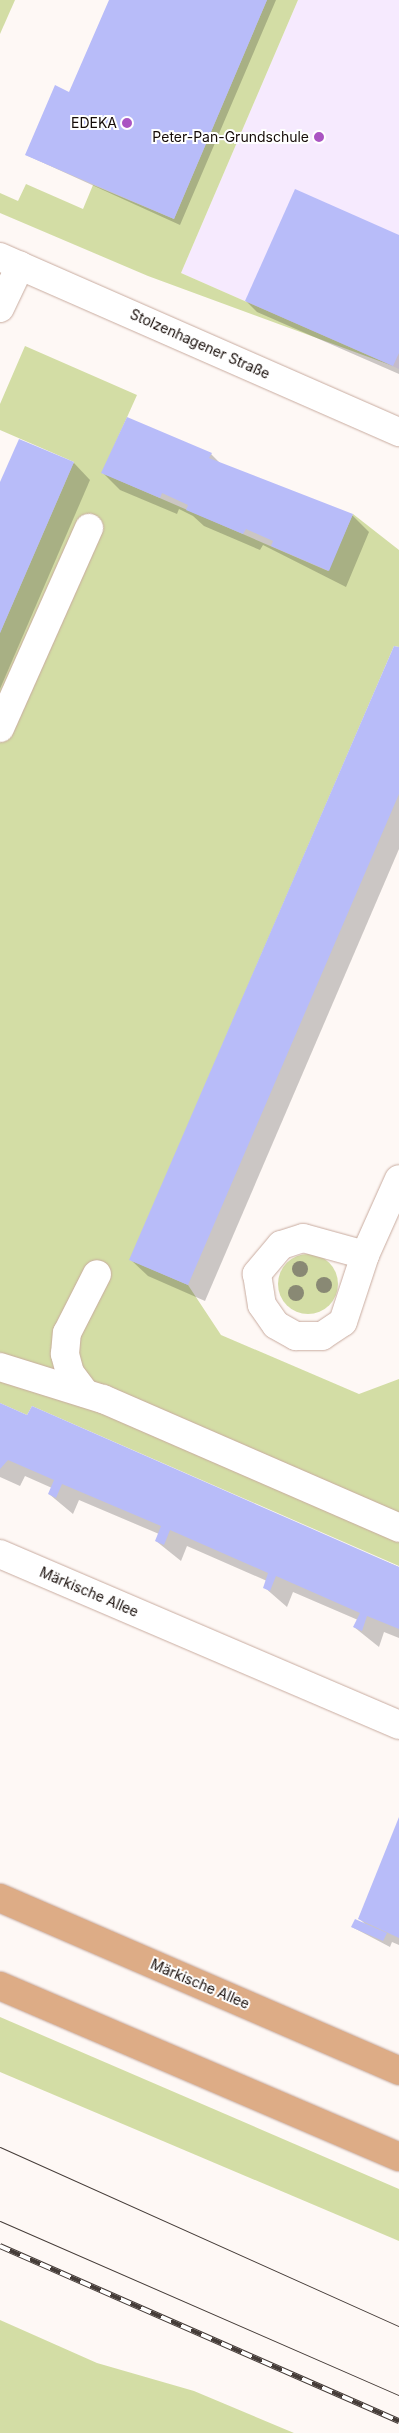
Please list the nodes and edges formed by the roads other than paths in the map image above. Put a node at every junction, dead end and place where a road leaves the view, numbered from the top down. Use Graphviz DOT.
graph roads {
  1 [pos="10,261"];
  2 [pos="0,308"];
  3 [pos="399,432"];
  4 [pos="88,528"];
  5 [pos="0,728"];
  6 [pos="399,1179"];
  7 [pos="365,1255"];
  8 [pos="97,1274"];
  9 [pos="0,1367"];
  10 [pos="85,1393"];
  11 [pos="399,1528"];
  12 [pos="0,1554"];
  13 [pos="399,1725"];
  14 [pos="0,1898"];
  15 [pos="0,1986"];
  16 [pos="399,2071"];
  17 [pos="399,2157"];
  1 -- 2 [label="street"];
  1 -- 3 [label="street, Stolzenhagener Straße"];
  4 -- 5 [label="street"];
  6 -- 7 [label="street"];
  8 -- 10 [label="street"];
  9 -- 10 [label="street"];
  10 -- 11 [label="street"];
  12 -- 13 [label="street, Märkische Allee"];
  14 -- 16 [label="main road, Märkische Allee"];
  15 -- 17 [label="main road"];
}
